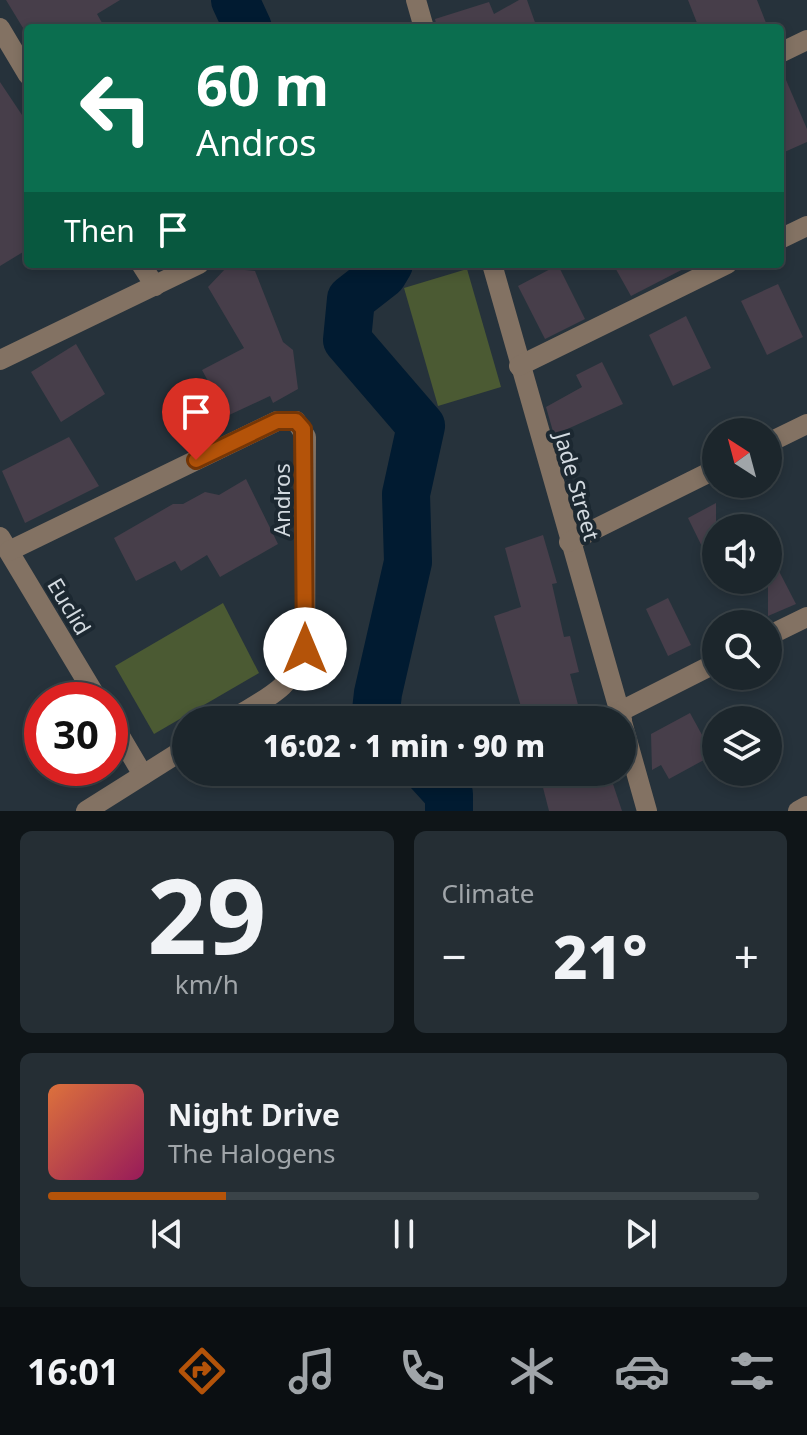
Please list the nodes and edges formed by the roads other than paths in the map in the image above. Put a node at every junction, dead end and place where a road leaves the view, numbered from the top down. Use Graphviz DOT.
graph roads {
  1 [pos="422,2"];
  2 [pos="424,24"];
  3 [pos="0,28"];
  4 [pos="807,40"];
  5 [pos="784,51"];
  6 [pos="24,68"];
  7 [pos="807,226"];
  8 [pos="784,237"];
  9 [pos="144,268"];
  10 [pos="191,268"];
  11 [pos="493,268"];
  12 [pos="719,268"];
  13 [pos="155,286"];
  14 [pos="0,360"];
  15 [pos="519,366"];
  16 [pos="807,424"];
  17 [pos="782,436"];
  18 [pos="702,476"];
  19 [pos="569,542"];
  20 [pos="4,544"];
  21 [pos="807,617"];
  22 [pos="782,629"];
  23 [pos="702,671"];
  24 [pos="87,682"];
  25 [pos="253,706"];
  26 [pos="617,706"];
  27 [pos="636,709"];
  28 [pos="128,750"];
  29 [pos="172,757"];
  30 [pos="636,772"];
  31 [pos="143,775"];
  32 [pos="807,806"];
  33 [pos="86,811"];
  34 [pos="647,811"];
  35 [pos="798,811"];
  1 -- 2 [label="street"];
  3 -- 6 [label="street"];
  4 -- 5 [label="street"];
  7 -- 8 [label="street"];
  9 -- 13 [label="street"];
  10 -- 13 [label="street"];
  11 -- 15 [label="street, Jade Street"];
  12 -- 15 [label="street"];
  13 -- 14 [label="street"];
  15 -- 19 [label="street, Jade Street"];
  16 -- 17 [label="street"];
  18 -- 19 [label="street"];
  19 -- 26 [label="street, Jade Street"];
  20 -- 24 [label="street, Euclid"];
  20 -- 25 [label="street, Andros"];
  21 -- 22 [label="street"];
  23 -- 27 [label="street"];
  28 -- 31 [label="street"];
  29 -- 31 [label="street"];
  30 -- 34 [label="street, Jade Street"];
  31 -- 33 [label="street"];
  32 -- 35 [label="street"];
}
